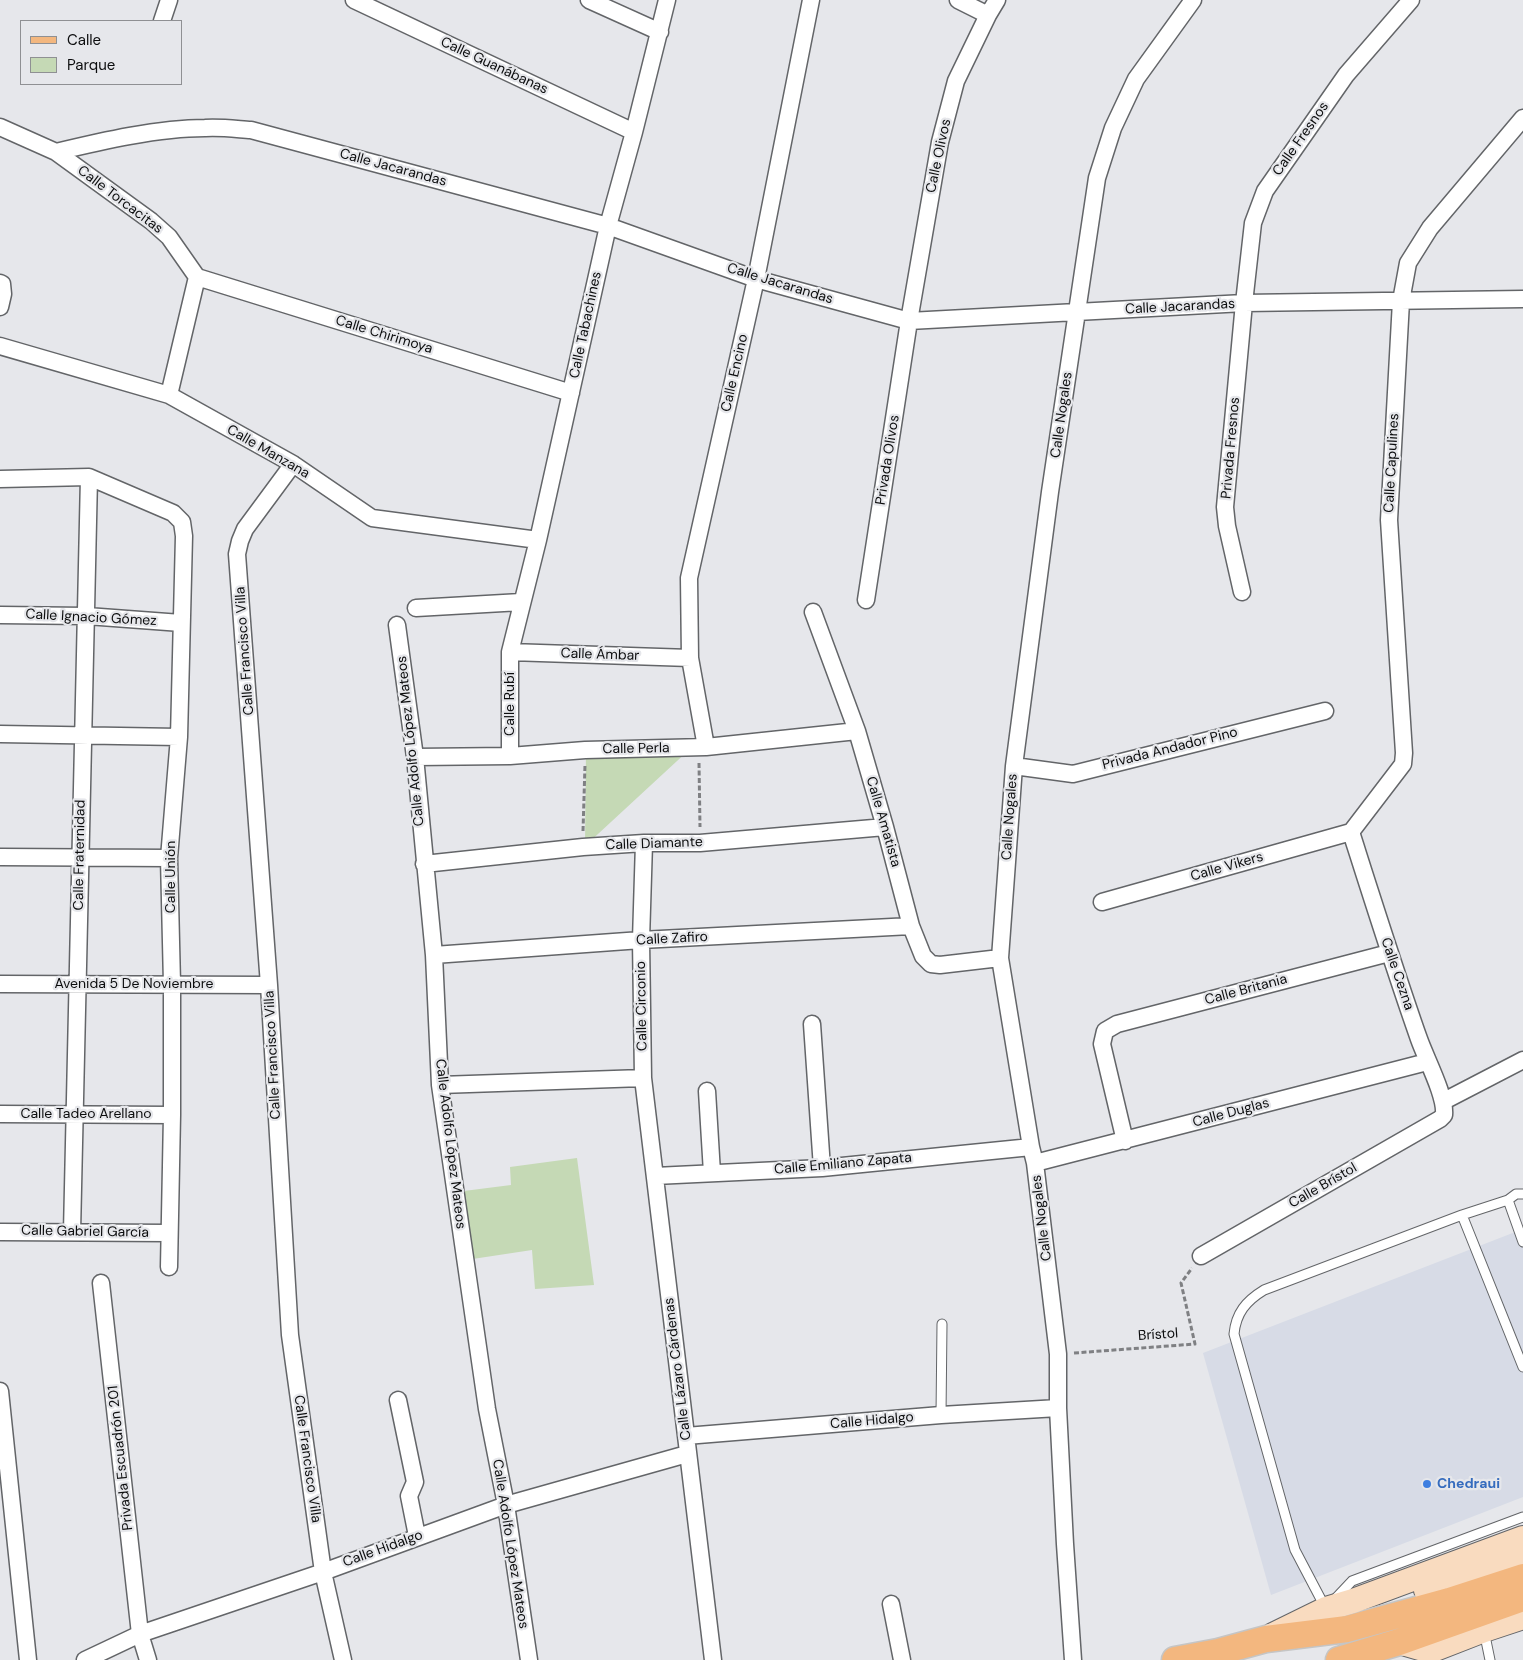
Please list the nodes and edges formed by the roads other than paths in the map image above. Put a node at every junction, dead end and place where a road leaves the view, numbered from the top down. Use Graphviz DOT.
graph roads {
  1 [pos="169,0"];
  2 [pos="354,0"];
  3 [pos="589,0"];
  4 [pos="666,0"];
  5 [pos="811,0"];
  6 [pos="958,0"];
  7 [pos="997,0"];
  8 [pos="1193,0"];
  9 [pos="1411,0"];
  10 [pos="988,15"];
  11 [pos="162,20"];
  12 [pos="660,32"];
  13 [pos="1523,118"];
  14 [pos="0,127"];
  15 [pos="634,132"];
  16 [pos="56,152"];
  17 [pos="608,226"];
  18 [pos="197,277"];
  19 [pos="756,280"];
  20 [pos="1,284"];
  21 [pos="1523,299"];
  22 [pos="1401,301"];
  23 [pos="1244,303"];
  24 [pos="0,306"];
  25 [pos="1077,313"];
  26 [pos="909,321"];
  27 [pos="0,346"];
  28 [pos="571,393"];
  29 [pos="169,395"];
  30 [pos="293,464"];
  31 [pos="89,477"];
  32 [pos="0,479"];
  33 [pos="538,540"];
  34 [pos="1242,592"];
  35 [pos="866,600"];
  36 [pos="522,602"];
  37 [pos="416,608"];
  38 [pos="813,612"];
  39 [pos="0,615"];
  40 [pos="87,616"];
  41 [pos="181,623"];
  42 [pos="397,625"];
  43 [pos="510,652"];
  44 [pos="690,658"];
  45 [pos="1325,711"];
  46 [pos="857,731"];
  47 [pos="0,734"];
  48 [pos="82,735"];
  49 [pos="179,737"];
  50 [pos="702,747"];
  51 [pos="510,756"];
  52 [pos="415,757"];
  53 [pos="1014,766"];
  54 [pos="885,826"];
  55 [pos="1351,832"];
  56 [pos="644,843"];
  57 [pos="0,856"];
  58 [pos="80,856"];
  59 [pos="169,858"];
  60 [pos="424,864"];
  61 [pos="1102,902"];
  62 [pos="911,926"];
  63 [pos="641,940"];
  64 [pos="1389,953"];
  65 [pos="434,955"];
  66 [pos="1000,958"];
  67 [pos="0,984"];
  68 [pos="78,984"];
  69 [pos="172,984"];
  70 [pos="269,985"];
  71 [pos="812,1024"];
  72 [pos="1523,1060"];
  73 [pos="1427,1062"];
  74 [pos="643,1078"];
  75 [pos="440,1085"];
  76 [pos="707,1091"];
  77 [pos="1444,1108"];
  78 [pos="0,1114"];
  79 [pos="74,1114"];
  80 [pos="172,1115"];
  81 [pos="1125,1140"];
  82 [pos="1031,1147"];
  83 [pos="1036,1163"];
  84 [pos="822,1168"];
  85 [pos="712,1173"];
  86 [pos="654,1176"];
  87 [pos="1523,1194"];
  88 [pos="1508,1200"];
  89 [pos="1462,1215"];
  90 [pos="0,1232"];
  91 [pos="72,1232"];
  92 [pos="169,1233"];
  93 [pos="1523,1242"];
  94 [pos="1201,1256"];
  95 [pos="169,1268"];
  96 [pos="101,1283"];
  97 [pos="942,1324"];
  98 [pos="1523,1367"];
  99 [pos="0,1391"];
  100 [pos="398,1400"];
  101 [pos="1058,1408"];
  102 [pos="940,1415"];
  103 [pos="686,1436"];
  104 [pos="687,1454"];
  105 [pos="506,1505"];
  106 [pos="1523,1517"];
  107 [pos="418,1536"];
  108 [pos="1523,1538"];
  109 [pos="1523,1558"];
  110 [pos="323,1572"];
  111 [pos="1523,1577"];
  112 [pos="1523,1598"];
  113 [pos="891,1604"];
  114 [pos="1326,1609"];
  115 [pos="1523,1617"];
  116 [pos="1484,1630"];
  117 [pos="140,1634"];
  118 [pos="1266,1639"];
  119 [pos="1399,1642"];
  120 [pos="1431,1656"];
  121 [pos="1180,1659"];
  122 [pos="1349,1659"];
  123 [pos="28,1660"];
  124 [pos="85,1660"];
  125 [pos="148,1660"];
  126 [pos="343,1660"];
  127 [pos="529,1660"];
  128 [pos="713,1660"];
  129 [pos="902,1660"];
  130 [pos="1073,1660"];
  131 [pos="1490,1660"];
  1 -- 11 [label="street"];
  2 -- 15 [label="street, Calle Guanábanas"];
  3 -- 12 [label="street"];
  4 -- 12 [label="street, Calle Tabachines"];
  5 -- 19 [label="street, Calle Encino"];
  6 -- 10 [label="street"];
  7 -- 10 [label="street, Calle Olivos"];
  8 -- 25 [label="street, Calle Nogales"];
  9 -- 23 [label="street, Calle Fresnos"];
  10 -- 26 [label="street, Calle Olivos"];
  12 -- 15 [label="street, Calle Tabachines"];
  13 -- 22 [label="street, Calle Capulines"];
  14 -- 16 [label="street, Calle Torcacitas"];
  15 -- 17 [label="street, Calle Tabachines"];
  16 -- 17 [label="street, Calle Jacarandas"];
  16 -- 18 [label="street, Calle Torcacitas"];
  17 -- 19 [label="street, Calle Jacarandas"];
  17 -- 28 [label="street, Calle Tabachines"];
  18 -- 28 [label="street, Calle Chirimoya"];
  18 -- 29 [label="street"];
  19 -- 26 [label="street, Calle Jacarandas"];
  19 -- 44 [label="street, Calle Encino"];
  20 -- 24 [label="street"];
  21 -- 22 [label="street, Calle Jacarandas"];
  22 -- 23 [label="street, Calle Jacarandas"];
  22 -- 55 [label="street, Calle Capulines"];
  23 -- 25 [label="street, Calle Jacarandas"];
  23 -- 34 [label="street, Privada Fresnos"];
  25 -- 26 [label="street, Calle Jacarandas"];
  25 -- 53 [label="street, Calle Nogales"];
  26 -- 35 [label="street, Privada Olivos"];
  27 -- 29 [label="street, Calle Manzana"];
  28 -- 33 [label="street, Calle Tabachines"];
  29 -- 30 [label="street, Calle Manzana"];
  30 -- 33 [label="street, Calle Manzana"];
  30 -- 70 [label="street, Calle Francisco Villa"];
  31 -- 32 [label="street"];
  31 -- 40 [label="street, Calle Fraternidad"];
  31 -- 41 [label="street, Calle Unión"];
  33 -- 36 [label="street, Calle Tabachines"];
  36 -- 37 [label="street"];
  36 -- 43 [label="street, Calle Tabachines"];
  38 -- 46 [label="street, Calle Amatista"];
  39 -- 40 [label="street, Calle Ignacio Gómez"];
  40 -- 41 [label="street, Calle Ignacio Gómez"];
  40 -- 48 [label="street, Calle Fraternidad"];
  41 -- 49 [label="street, Calle Unión"];
  42 -- 52 [label="street, Calle Adolfo López Mateos"];
  43 -- 44 [label="street, Calle Ámbar"];
  43 -- 51 [label="street, Calle Rubí"];
  44 -- 50 [label="street, Calle Encino"];
  45 -- 53 [label="street, Privada Andador Pino"];
  46 -- 50 [label="street, Calle Perla"];
  46 -- 54 [label="street, Calle Amatista"];
  47 -- 48 [label="street"];
  48 -- 49 [label="street"];
  48 -- 58 [label="street, Calle Fraternidad"];
  49 -- 59 [label="street, Calle Unión"];
  50 -- 51 [label="street, Calle Perla"];
  51 -- 52 [label="street, Calle Perla"];
  52 -- 60 [label="street, Calle Adolfo López Mateos"];
  53 -- 66 [label="street, Calle Nogales"];
  54 -- 56 [label="street, Calle Diamante"];
  54 -- 62 [label="street, Calle Amatista"];
  55 -- 61 [label="street, Calle Vikers"];
  55 -- 64 [label="street, Calle Cezna"];
  56 -- 60 [label="street, Calle Diamante"];
  56 -- 63 [label="street, Calle Circonio"];
  57 -- 58 [label="street"];
  58 -- 59 [label="street"];
  58 -- 68 [label="street, Calle Fraternidad"];
  59 -- 69 [label="street, Calle Unión"];
  60 -- 65 [label="street, Calle Adolfo López Mateos"];
  62 -- 63 [label="street, Calle Zafiro"];
  62 -- 66 [label="street, Calle Amatista"];
  63 -- 65 [label="street, Calle Zafiro"];
  63 -- 74 [label="street, Calle Circonio"];
  64 -- 73 [label="street, Calle Cezna"];
  64 -- 81 [label="street, Calle Britania"];
  65 -- 75 [label="street, Calle Adolfo López Mateos"];
  66 -- 82 [label="street, Calle Nogales"];
  67 -- 68 [label="street, Avenida 5 De Noviembre"];
  68 -- 69 [label="street, Avenida 5 De Noviembre"];
  68 -- 79 [label="street, Calle Fraternidad"];
  69 -- 70 [label="street, Avenida 5 De Noviembre"];
  69 -- 80 [label="street, Calle Unión"];
  70 -- 110 [label="street, Calle Francisco Villa"];
  71 -- 84 [label="street"];
  72 -- 77 [label="street, Calle Brístol"];
  73 -- 77 [label="street, Calle Cezna"];
  73 -- 81 [label="street, Calle Duglas"];
  74 -- 75 [label="street"];
  74 -- 86 [label="street, Calle Lázaro Cárdenas"];
  75 -- 105 [label="street, Calle Adolfo López Mateos"];
  76 -- 85 [label="street"];
  77 -- 94 [label="street, Calle Brístol"];
  78 -- 79 [label="street, Calle Tadeo Arellano"];
  79 -- 80 [label="street, Calle Tadeo Arellano"];
  79 -- 91 [label="street, Calle Fraternidad"];
  80 -- 92 [label="street, Calle Unión"];
  81 -- 83 [label="street, Calle Duglas"];
  82 -- 83 [label="street, Calle Nogales"];
  82 -- 84 [label="street, Calle Emiliano Zapata"];
  83 -- 101 [label="street, Calle Nogales"];
  84 -- 85 [label="street, Calle Emiliano Zapata"];
  85 -- 86 [label="street, Calle Emiliano Zapata"];
  86 -- 103 [label="street, Calle Lázaro Cárdenas"];
  87 -- 88 [label="lane"];
  88 -- 89 [label="lane"];
  88 -- 93 [label="lane"];
  89 -- 98 [label="lane"];
  89 -- 114 [label="lane"];
  90 -- 91 [label="street, Calle Gabriel García"];
  91 -- 92 [label="street, Calle Gabriel García"];
  92 -- 95 [label="street, Calle Unión"];
  96 -- 117 [label="street, Privada Escuadrón 201"];
  97 -- 102 [label="lane"];
  99 -- 123 [label="street"];
  100 -- 107 [label="street"];
  101 -- 102 [label="street, Calle Hidalgo"];
  101 -- 130 [label="street, Calle Nogales"];
  102 -- 103 [label="street, Calle Hidalgo"];
  103 -- 104 [label="street, Calle Lázaro Cárdenas"];
  104 -- 105 [label="street, Calle Hidalgo"];
  104 -- 128 [label="street, Calle Lázaro Cárdenas"];
  105 -- 107 [label="street, Calle Hidalgo"];
  105 -- 127 [label="street, Calle Adolfo López Mateos"];
  106 -- 114 [label="lane"];
  107 -- 110 [label="street, Calle Hidalgo"];
  108 -- 114 [label="street"];
  109 -- 114 [label="street"];
  110 -- 117 [label="street, Calle Hidalgo"];
  110 -- 126 [label="street, Calle Francisco Villa"];
  111 -- 118 [label="main road"];
  112 -- 119 [label="main road"];
  113 -- 129 [label="street"];
  114 -- 118 [label="street"];
  115 -- 116 [label="street"];
  116 -- 120 [label="street"];
  116 -- 131 [label="lane"];
  117 -- 124 [label="street, Calle Hidalgo"];
  117 -- 125 [label="street, Privada Escuadrón 201"];
  118 -- 121 [label="main road"];
  119 -- 120 [label="street"];
  119 -- 122 [label="main road"];
}
